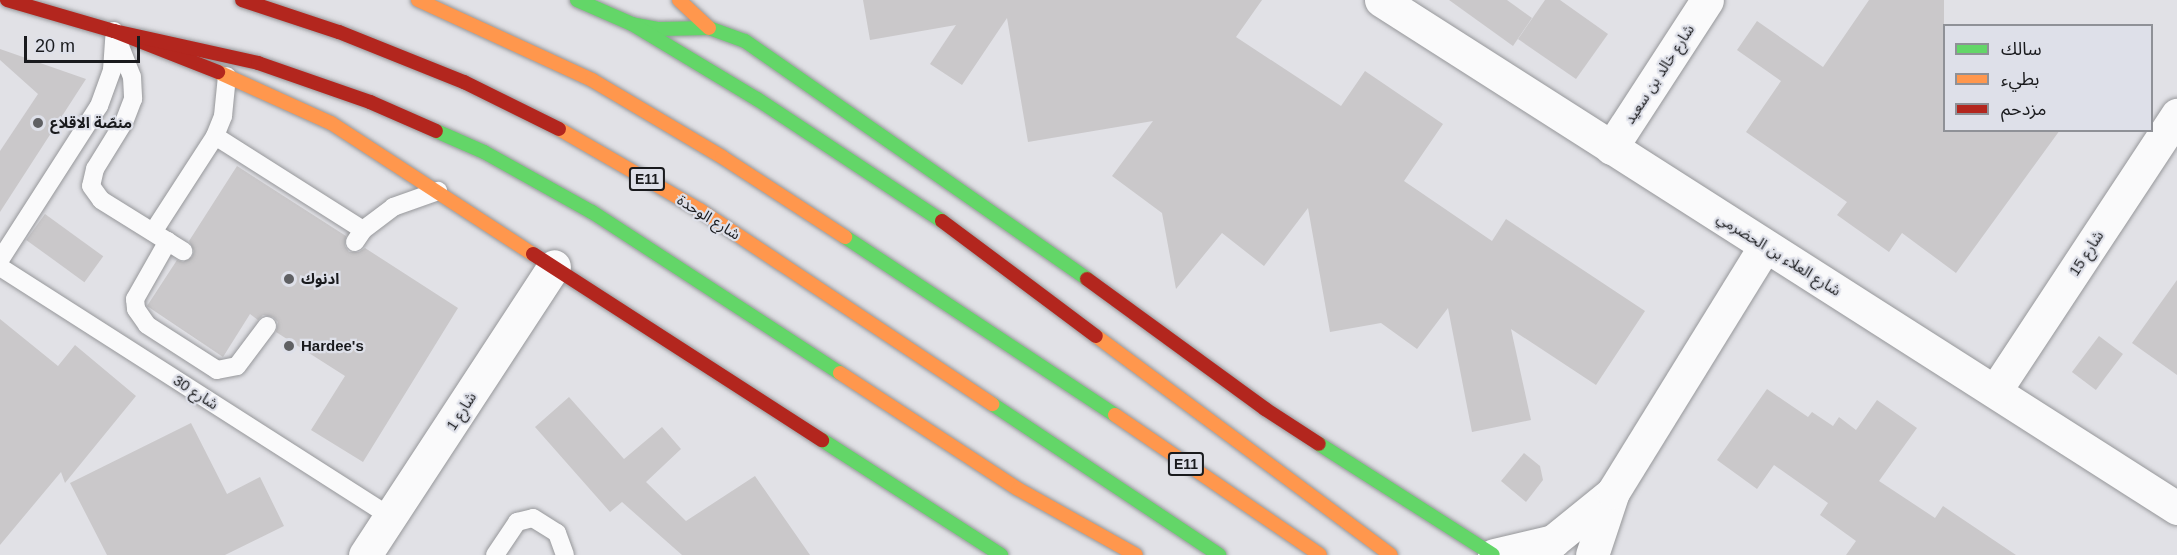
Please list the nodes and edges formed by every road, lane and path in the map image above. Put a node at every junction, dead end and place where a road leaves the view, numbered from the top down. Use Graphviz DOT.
graph roads {
  1 [pos="7,0"];
  2 [pos="242,0"];
  3 [pos="418,0"];
  4 [pos="577,0"];
  5 [pos="679,0"];
  6 [pos="1381,0"];
  7 [pos="1707,0"];
  8 [pos="632,24"];
  9 [pos="710,28"];
  10 [pos="114,31"];
  11 [pos="227,76"];
  12 [pos="2177,115"];
  13 [pos="214,136"];
  14 [pos="1611,148"];
  15 [pos="438,191"];
  16 [pos="168,241"];
  17 [pos="1765,246"];
  18 [pos="0,260"];
  19 [pos="554,266"];
  20 [pos="0,267"];
  21 [pos="267,326"];
  22 [pos="1995,391"];
  23 [pos="1613,492"];
  24 [pos="2177,508"];
  25 [pos="392,518"];
  26 [pos="365,555"];
  27 [pos="495,555"];
  28 [pos="565,555"];
  29 [pos="1001,555"];
  30 [pos="1136,555"];
  31 [pos="1219,555"];
  32 [pos="1320,555"];
  33 [pos="1391,555"];
  34 [pos="1494,555"];
  35 [pos="1592,555"];
  1 -- 10 [label="main road"];
  2 -- 31 [label="main road, شارع الوحدة / E11"];
  3 -- 32 [label="main road, E11"];
  4 -- 8 [label="main road"];
  5 -- 9 [label="main road"];
  6 -- 14 [label="street, شارع العلاء بن الحضرمي"];
  7 -- 14 [label="street, شارع خالد بن سعيد"];
  8 -- 9 [label="main road"];
  8 -- 33 [label="main road"];
  9 -- 34 [label="main road"];
  10 -- 11 [label="main road"];
  10 -- 16 [label="lane"];
  10 -- 18 [label="lane"];
  10 -- 30 [label="main road"];
  11 -- 13 [label="lane"];
  11 -- 15 [label="main road"];
  12 -- 22 [label="street, شارع 15"];
  13 -- 15 [label="lane"];
  13 -- 16 [label="lane"];
  14 -- 17 [label="street, شارع العلاء بن الحضرمي"];
  15 -- 19 [label="main road"];
  16 -- 21 [label="lane"];
  17 -- 22 [label="street, شارع العلاء بن الحضرمي"];
  17 -- 23 [label="street"];
  19 -- 25 [label="street, شارع 1"];
  19 -- 29 [label="main road"];
  20 -- 25 [label="lane, شارع 30"];
  22 -- 24 [label="street, شارع العلاء بن الحضرمي"];
  23 -- 34 [label="street"];
  23 -- 35 [label="street"];
  25 -- 26 [label="street, شارع 1"];
  27 -- 28 [label="lane"];
}
